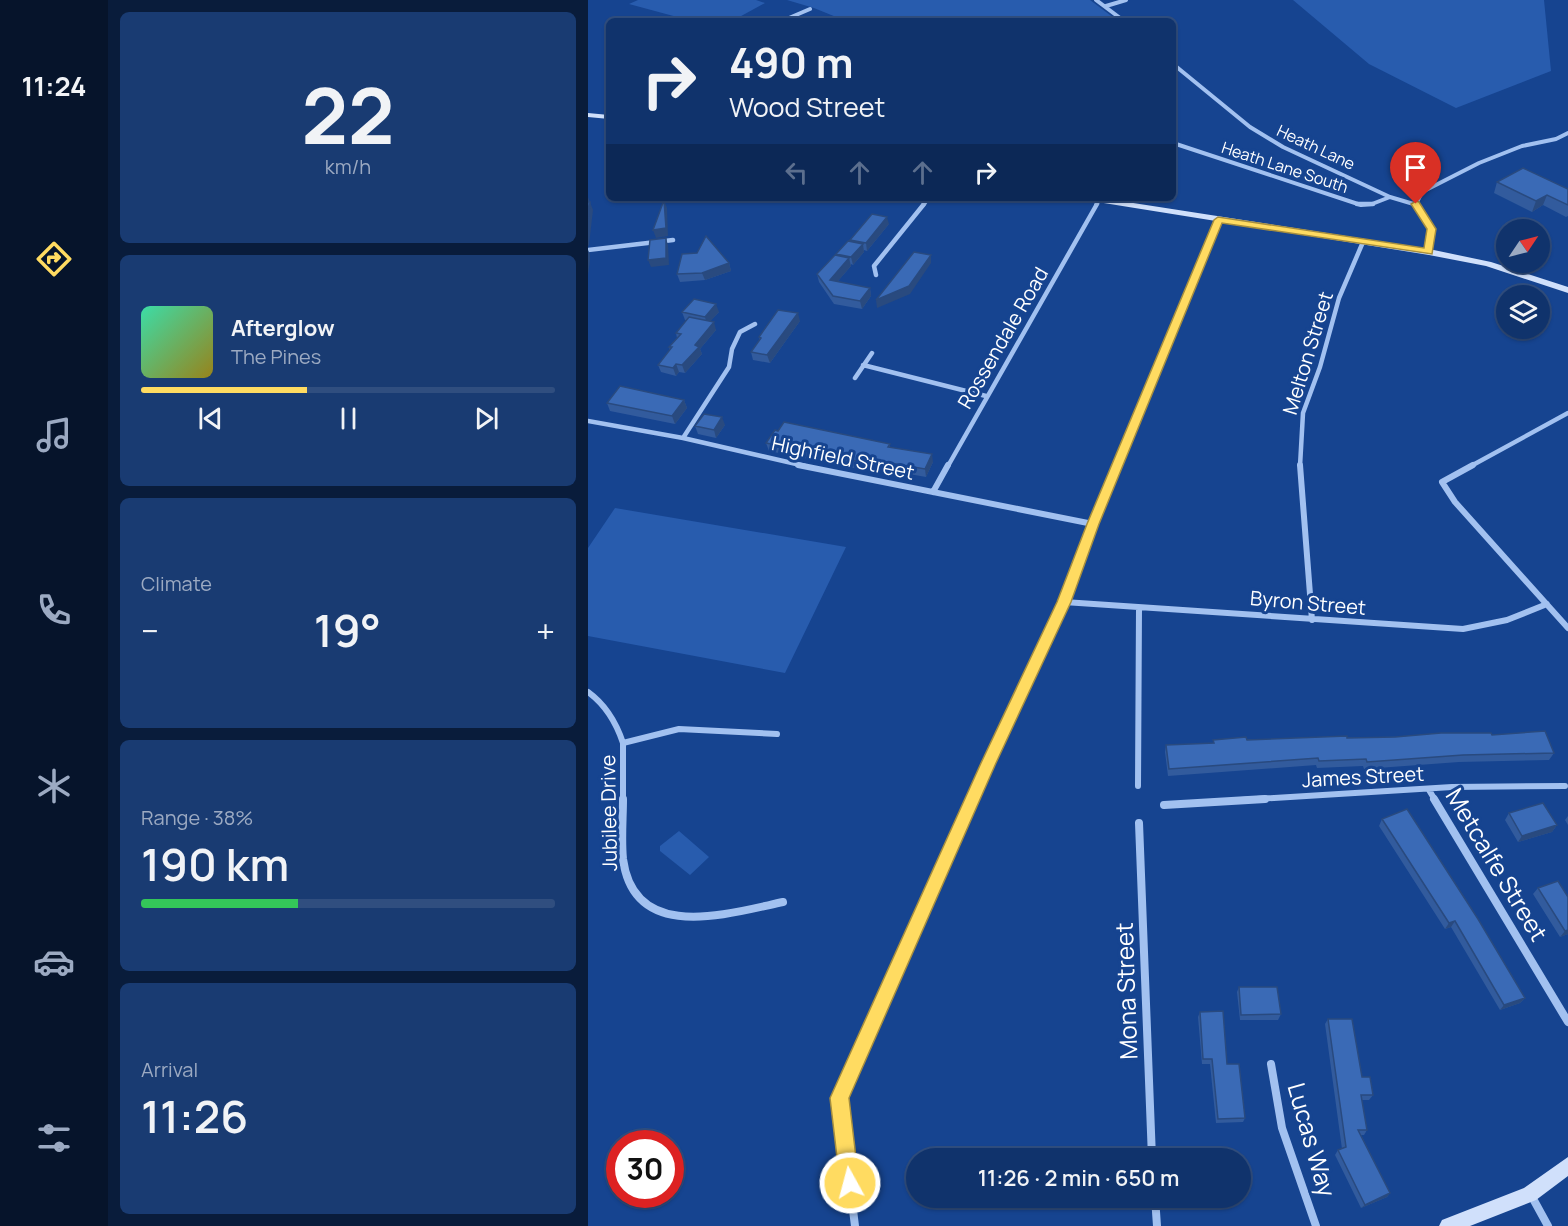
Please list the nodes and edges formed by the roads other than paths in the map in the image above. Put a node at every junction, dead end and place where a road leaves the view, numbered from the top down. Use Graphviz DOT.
graph roads {
  1 [pos="1096,0"];
  2 [pos="1126,0"];
  3 [pos="1106,6"];
  4 [pos="810,9"];
  5 [pos="789,18"];
  6 [pos="1120,18"];
  7 [pos="1176,66"];
  8 [pos="588,115"];
  9 [pos="606,117"];
  10 [pos="1568,132"];
  11 [pos="1176,144"];
  12 [pos="1390,197"];
  13 [pos="926,201"];
  14 [pos="1099,201"];
  15 [pos="1416,204"];
  16 [pos="1218,220"];
  17 [pos="673,240"];
  18 [pos="1362,242"];
  19 [pos="588,250"];
  20 [pos="1429,252"];
  21 [pos="876,275"];
  22 [pos="1568,290"];
  23 [pos="755,324"];
  24 [pos="872,353"];
  25 [pos="863,365"];
  26 [pos="855,378"];
  27 [pos="986,396"];
  28 [pos="1568,413"];
  29 [pos="588,421"];
  30 [pos="683,438"];
  31 [pos="933,492"];
  32 [pos="1093,524"];
  33 [pos="1064,602"];
  34 [pos="1547,604"];
  35 [pos="1139,609"];
  36 [pos="1312,620"];
  37 [pos="1568,628"];
  38 [pos="588,692"];
  39 [pos="777,734"];
  40 [pos="623,743"];
  41 [pos="1138,786"];
  42 [pos="1564,786"];
  43 [pos="1429,790"];
  44 [pos="1164,805"];
  45 [pos="1139,823"];
  46 [pos="783,902"];
  47 [pos="1568,1022"];
  48 [pos="1271,1064"];
  49 [pos="1152,1148"];
  50 [pos="1568,1165"];
  51 [pos="1530,1194"];
  52 [pos="1155,1208"];
  53 [pos="855,1226"];
  54 [pos="1156,1226"];
  55 [pos="1316,1226"];
  56 [pos="1448,1226"];
  57 [pos="1548,1226"];
  1 -- 3 [label="street"];
  2 -- 3 [label="street"];
  3 -- 6 [label="street"];
  4 -- 5 [label="street"];
  7 -- 12 [label="street, Heath Lane"];
  8 -- 9 [label="street"];
  10 -- 15 [label="street"];
  11 -- 12 [label="street, Heath Lane South"];
  12 -- 15 [label="street, Heath Lane"];
  13 -- 21 [label="street"];
  14 -- 16 [label="street"];
  14 -- 27 [label="street, Rossendale Road"];
  15 -- 20 [label="street"];
  16 -- 18 [label="street"];
  16 -- 32 [label="street"];
  17 -- 19 [label="street"];
  18 -- 20 [label="street"];
  18 -- 36 [label="street, Melton Street"];
  20 -- 22 [label="street"];
  23 -- 30 [label="street"];
  24 -- 25 [label="street"];
  25 -- 26 [label="street"];
  25 -- 27 [label="street"];
  27 -- 31 [label="street, Rossendale Road"];
  28 -- 34 [label="street"];
  29 -- 30 [label="street, Highfield Street"];
  30 -- 31 [label="street, Highfield Street"];
  31 -- 32 [label="street, Highfield Street"];
  32 -- 33 [label="street"];
  33 -- 35 [label="street, Byron Street"];
  33 -- 53 [label="street"];
  34 -- 36 [label="street, Byron Street"];
  34 -- 37 [label="street"];
  35 -- 36 [label="street, Byron Street"];
  35 -- 41 [label="street"];
  38 -- 40 [label="street, Jubilee Drive"];
  39 -- 40 [label="street"];
  40 -- 46 [label="street, Jubilee Drive"];
  42 -- 43 [label="street, James Street"];
  43 -- 44 [label="street, James Street"];
  43 -- 47 [label="street, Metcalfe Street"];
  45 -- 49 [label="street, Mona Street"];
  48 -- 55 [label="street, Lucas Way"];
  50 -- 51 [label="street"];
  51 -- 56 [label="street"];
  51 -- 57 [label="street"];
  52 -- 54 [label="street"];
}
